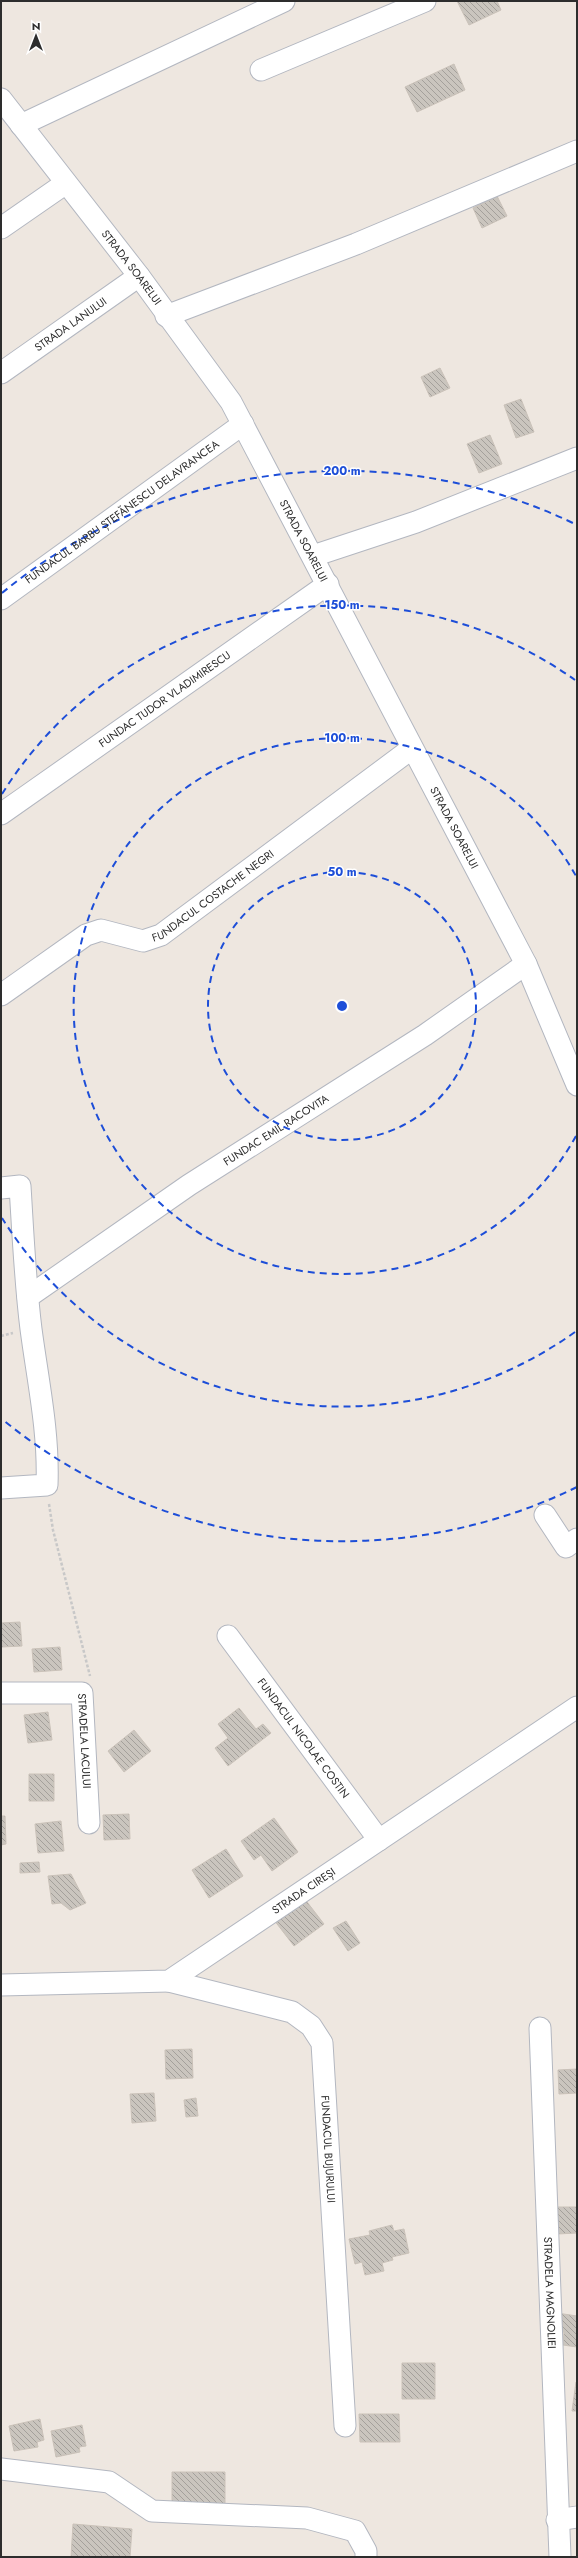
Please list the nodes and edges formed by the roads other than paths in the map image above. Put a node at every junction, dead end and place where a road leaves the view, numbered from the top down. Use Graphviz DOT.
graph roads {
  1 [pos="284,1"];
  2 [pos="425,1"];
  3 [pos="261,70"];
  4 [pos="1,99"];
  5 [pos="21,125"];
  6 [pos="577,151"];
  7 [pos="66,182"];
  8 [pos="1,228"];
  9 [pos="139,276"];
  10 [pos="166,316"];
  11 [pos="1,373"];
  12 [pos="243,424"];
  13 [pos="577,458"];
  14 [pos="313,556"];
  15 [pos="328,584"];
  16 [pos="1,599"];
  17 [pos="411,749"];
  18 [pos="1,814"];
  19 [pos="526,964"];
  20 [pos="1,995"];
  21 [pos="577,1085"];
  22 [pos="11,1187"];
  23 [pos="28,1297"];
  24 [pos="1,1488"];
  25 [pos="545,1515"];
  26 [pos="577,1539"];
  27 [pos="228,1636"];
  28 [pos="1,1693"];
  29 [pos="577,1707"];
  30 [pos="89,1823"];
  31 [pos="379,1840"];
  32 [pos="169,1981"];
  33 [pos="1,1985"];
  34 [pos="540,2028"];
  35 [pos="345,2426"];
  36 [pos="1,2469"];
  37 [pos="567,2519"];
  38 [pos="366,2557"];
  39 [pos="560,2557"];
  1 -- 5 [label="street"];
  2 -- 3 [label="street"];
  4 -- 5 [label="street, STRADA SOARELUI"];
  5 -- 7 [label="street, STRADA SOARELUI"];
  6 -- 10 [label="street"];
  7 -- 8 [label="street"];
  7 -- 9 [label="street, STRADA SOARELUI"];
  9 -- 10 [label="street, STRADA SOARELUI"];
  9 -- 11 [label="street, STRADA LANULUI"];
  10 -- 12 [label="street, STRADA SOARELUI"];
  12 -- 14 [label="street, STRADA SOARELUI"];
  12 -- 16 [label="street, FUNDACUL BARBU ȘTEFĂNESCU DELAVRANCEA"];
  13 -- 14 [label="street"];
  14 -- 15 [label="street, STRADA SOARELUI"];
  15 -- 17 [label="street, STRADA SOARELUI"];
  15 -- 18 [label="street, FUNDAC TUDOR VLADIMIRESCU"];
  17 -- 19 [label="street, STRADA SOARELUI"];
  17 -- 20 [label="street, FUNDACUL COSTACHE NEGRI"];
  19 -- 21 [label="street, STRADA SOARELUI"];
  19 -- 23 [label="street, FUNDAC EMIL RACOVITA"];
  22 -- 23 [label="street"];
  23 -- 24 [label="street"];
  25 -- 26 [label="street"];
  27 -- 31 [label="street, FUNDACUL NICOLAE COSTIN"];
  28 -- 30 [label="street, STRADELA LACULUI"];
  29 -- 31 [label="street, STRADA CIREȘI"];
  31 -- 32 [label="street, STRADA CIREȘI"];
  32 -- 33 [label="street"];
  32 -- 35 [label="street, FUNDACUL BUJURULUI"];
  34 -- 37 [label="street, STRADELA MAGNOLIEI"];
  36 -- 38 [label="street"];
  37 -- 39 [label="street, STRADELA MAGNOLIEI"];
}
